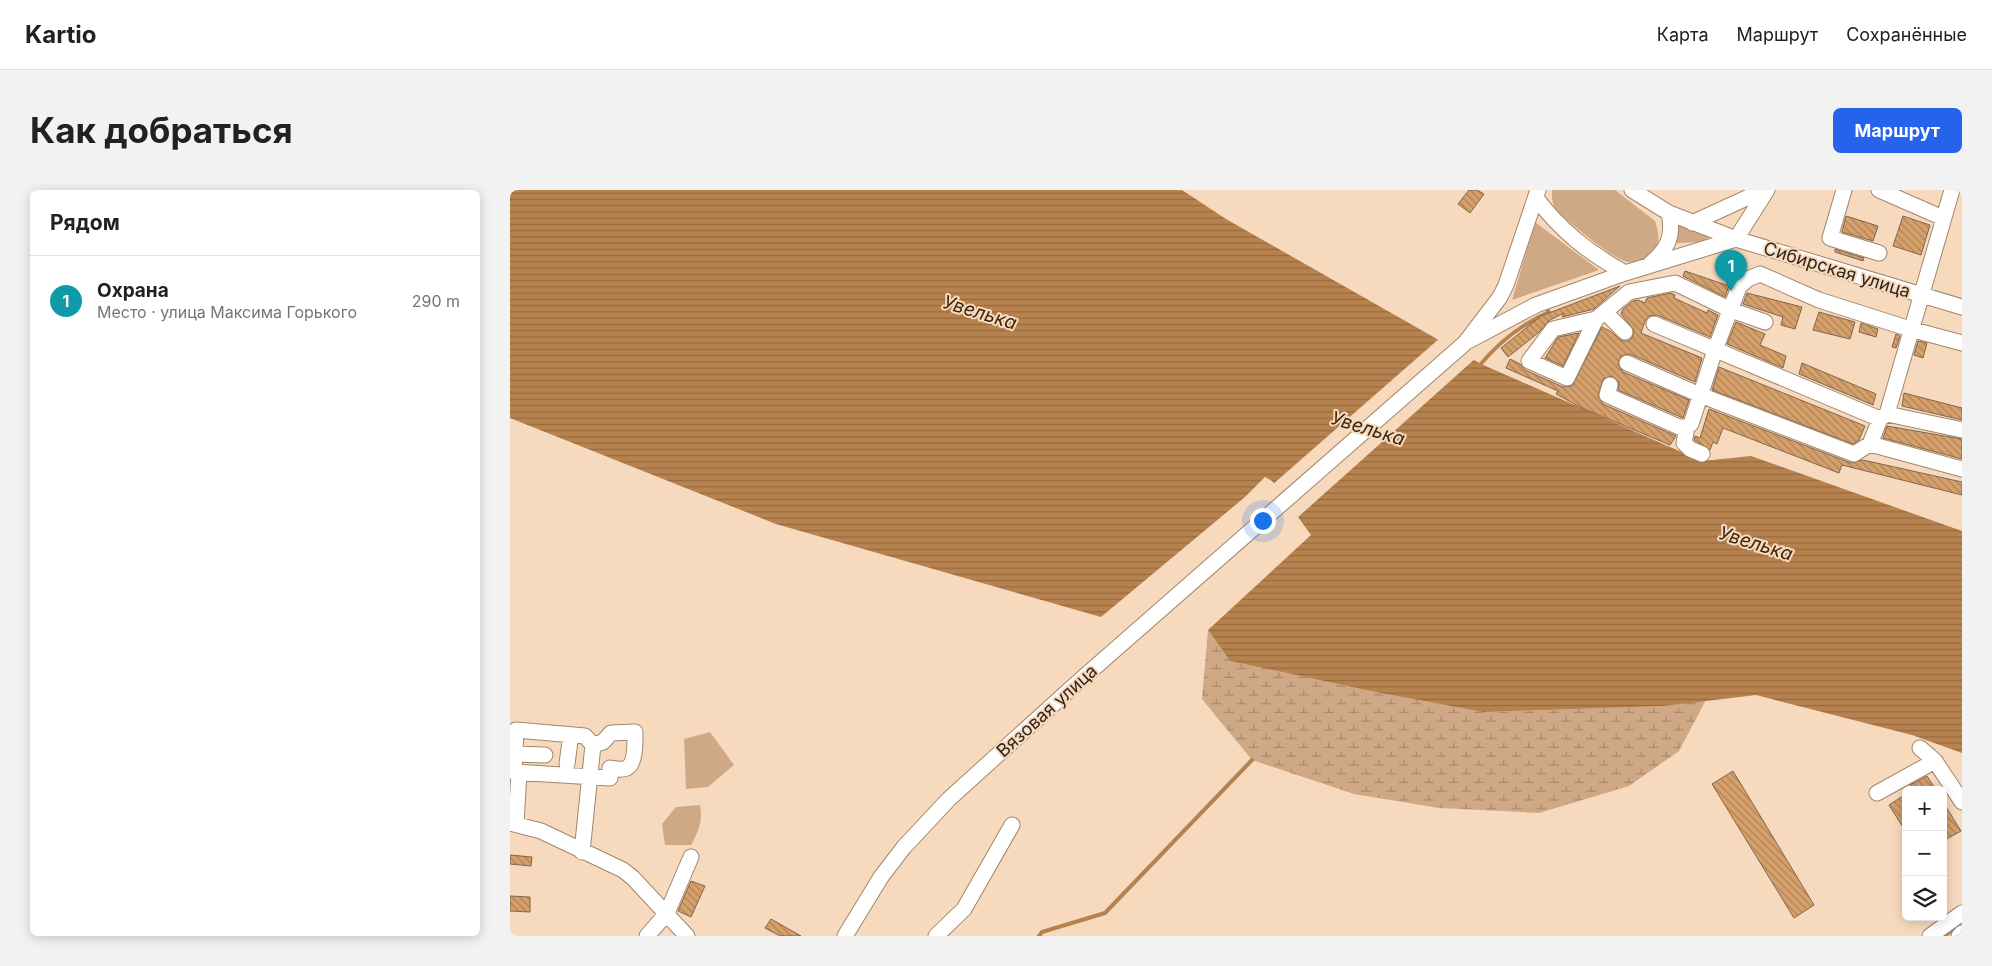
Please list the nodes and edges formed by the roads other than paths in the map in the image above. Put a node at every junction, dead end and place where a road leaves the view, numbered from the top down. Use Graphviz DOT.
graph roads {
  1 [pos="1632,190"];
  2 [pos="1766,190"];
  3 [pos="1844,190"];
  4 [pos="1879,190"];
  5 [pos="1538,192"];
  6 [pos="1955,197"];
  7 [pos="1669,213"];
  8 [pos="1944,218"];
  9 [pos="1692,223"];
  10 [pos="1736,239"];
  11 [pos="1879,253"];
  12 [pos="1645,268"];
  13 [pos="1625,273"];
  14 [pos="1920,295"];
  15 [pos="1962,307"];
  16 [pos="1731,310"];
  17 [pos="1600,316"];
  18 [pos="1764,322"];
  19 [pos="1654,324"];
  20 [pos="1910,330"];
  21 [pos="1625,332"];
  22 [pos="1465,343"];
  23 [pos="1962,343"];
  24 [pos="1715,350"];
  25 [pos="1627,363"];
  26 [pos="1610,385"];
  27 [pos="1700,395"];
  28 [pos="1883,417"];
  29 [pos="1687,428"];
  30 [pos="1962,430"];
  31 [pos="1870,444"];
  32 [pos="1702,454"];
  33 [pos="1962,469"];
  34 [pos="570,741"];
  35 [pos="593,745"];
  36 [pos="1920,748"];
  37 [pos="515,754"];
  38 [pos="545,755"];
  39 [pos="1935,762"];
  40 [pos="567,764"];
  41 [pos="519,772"];
  42 [pos="588,777"];
  43 [pos="1877,793"];
  44 [pos="1962,802"];
  45 [pos="513,823"];
  46 [pos="1012,825"];
  47 [pos="582,852"];
  48 [pos="691,857"];
  49 [pos="1962,913"];
  50 [pos="667,914"];
  51 [pos="1962,934"];
  52 [pos="647,936"];
  53 [pos="687,936"];
  54 [pos="846,936"];
  55 [pos="936,936"];
  56 [pos="1930,936"];
  57 [pos="1959,936"];
  1 -- 7 [label="street, Сибирская улица"];
  2 -- 9 [label="street"];
  2 -- 10 [label="street"];
  3 -- 11 [label="street"];
  4 -- 8 [label="street"];
  5 -- 13 [label="street"];
  5 -- 22 [label="street"];
  6 -- 8 [label="street"];
  7 -- 9 [label="street, Сибирская улица"];
  7 -- 12 [label="street"];
  8 -- 14 [label="street"];
  9 -- 10 [label="street, Сибирская улица"];
  10 -- 12 [label="street"];
  10 -- 14 [label="street, Сибирская улица"];
  12 -- 13 [label="street"];
  13 -- 22 [label="street"];
  14 -- 15 [label="street, Сибирская улица"];
  14 -- 20 [label="street"];
  16 -- 17 [label="street"];
  16 -- 18 [label="street"];
  16 -- 20 [label="street"];
  16 -- 24 [label="street"];
  17 -- 17 [label="street"];
  17 -- 21 [label="street"];
  19 -- 24 [label="street"];
  20 -- 23 [label="street"];
  20 -- 28 [label="street"];
  22 -- 54 [label="street, Вязовая улица"];
  24 -- 27 [label="street"];
  24 -- 28 [label="street"];
  25 -- 27 [label="street"];
  26 -- 29 [label="street"];
  27 -- 29 [label="street"];
  27 -- 31 [label="street"];
  28 -- 30 [label="street"];
  28 -- 31 [label="street"];
  29 -- 32 [label="street"];
  31 -- 33 [label="street"];
  34 -- 40 [label="street"];
  35 -- 37 [label="street"];
  35 -- 42 [label="street"];
  35 -- 42 [label="street"];
  36 -- 39 [label="street"];
  37 -- 38 [label="street"];
  37 -- 41 [label="street"];
  39 -- 43 [label="street"];
  39 -- 44 [label="street"];
  41 -- 42 [label="street"];
  41 -- 45 [label="street"];
  42 -- 47 [label="street"];
  45 -- 47 [label="street"];
  46 -- 55 [label="street"];
  47 -- 50 [label="street"];
  48 -- 50 [label="street"];
  49 -- 56 [label="street"];
  50 -- 52 [label="street"];
  50 -- 53 [label="street"];
  51 -- 57 [label="street"];
}
